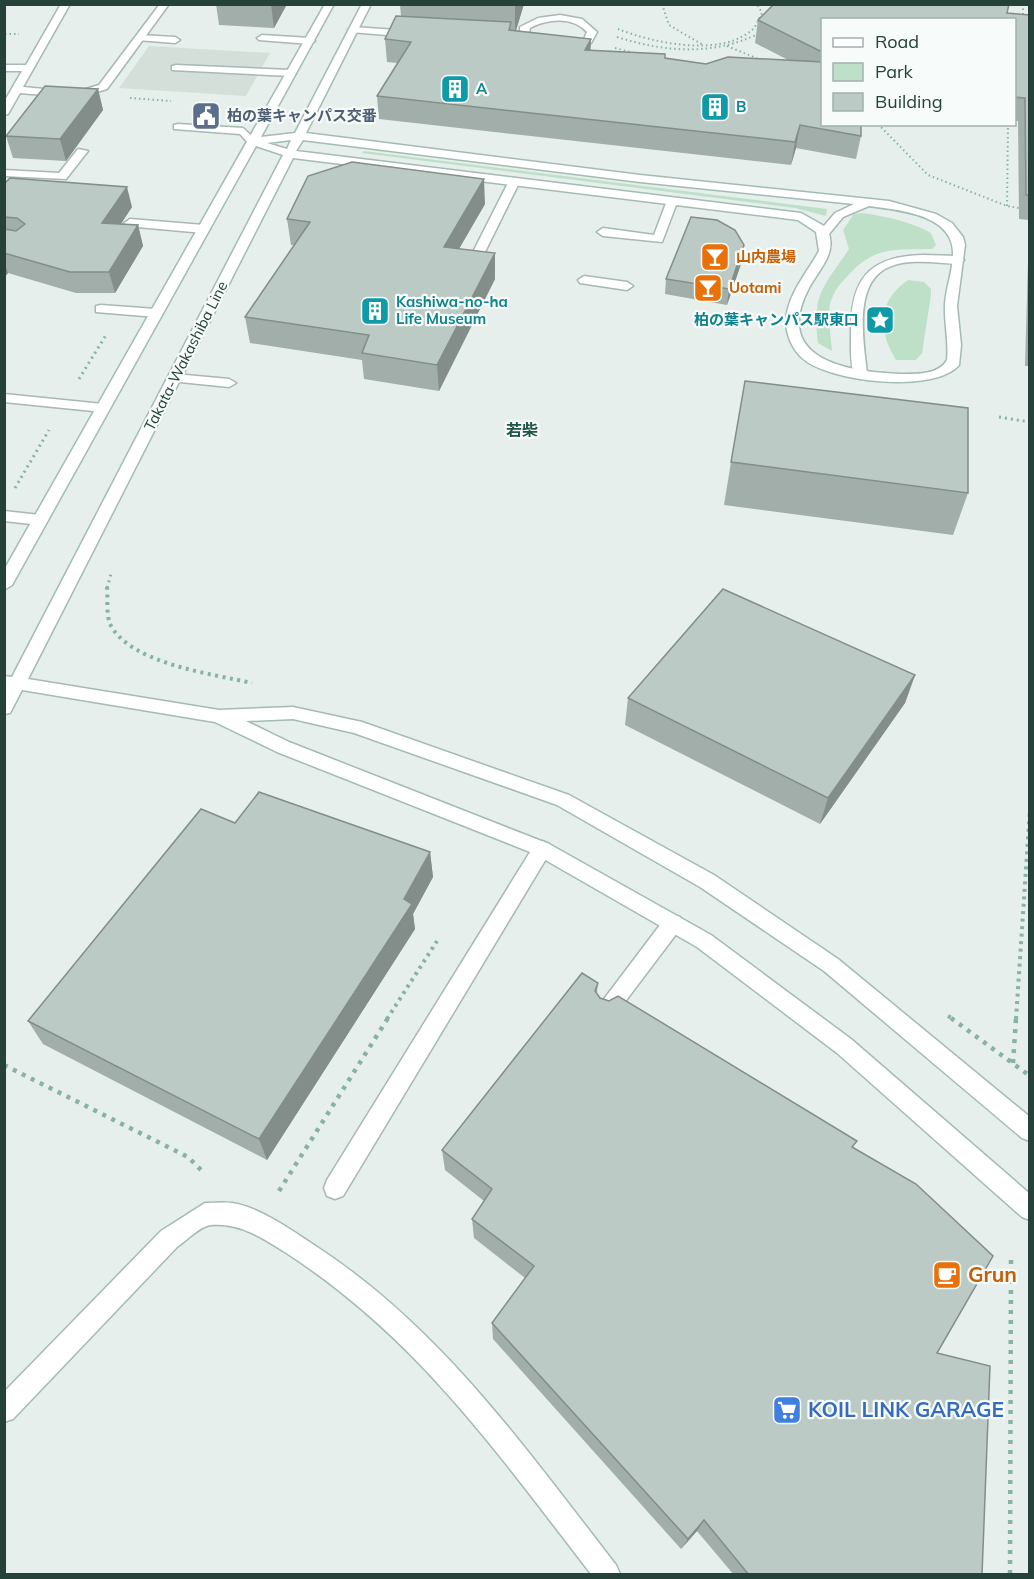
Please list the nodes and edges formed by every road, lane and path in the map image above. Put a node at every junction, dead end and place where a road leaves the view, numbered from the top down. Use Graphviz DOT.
graph roads {
  1 [pos="66,4"];
  2 [pos="165,4"];
  3 [pos="330,4"];
  4 [pos="367,4"];
  5 [pos="662,4"];
  6 [pos="757,4"];
  7 [pos="1023,4"];
  8 [pos="1023,26"];
  9 [pos="614,27"];
  10 [pos="353,30"];
  11 [pos="765,30"];
  12 [pos="426,35"];
  13 [pos="612,35"];
  14 [pos="140,38"];
  15 [pos="262,38"];
  16 [pos="498,39"];
  17 [pos="175,40"];
  18 [pos="310,41"];
  19 [pos="588,41"];
  20 [pos="557,45"];
  21 [pos="704,45"];
  22 [pos="726,45"];
  23 [pos="628,61"];
  24 [pos="764,62"];
  25 [pos="4,68"];
  26 [pos="30,68"];
  27 [pos="176,68"];
  28 [pos="291,73"];
  29 [pos="17,90"];
  30 [pos="4,112"];
  31 [pos="880,126"];
  32 [pos="1008,126"];
  33 [pos="178,128"];
  34 [pos="300,136"];
  35 [pos="252,141"];
  36 [pos="82,151"];
  37 [pos="290,154"];
  38 [pos="4,173"];
  39 [pos="514,181"];
  40 [pos="672,200"];
  41 [pos="866,203"];
  42 [pos="1007,206"];
  43 [pos="1029,210"];
  44 [pos="130,223"];
  45 [pos="204,229"];
  46 [pos="603,232"];
  47 [pos="824,233"];
  48 [pos="478,254"];
  49 [pos="958,260"];
  50 [pos="584,280"];
  51 [pos="627,286"];
  52 [pos="101,309"];
  53 [pos="156,313"];
  54 [pos="860,374"];
  55 [pos="175,378"];
  56 [pos="230,383"];
  57 [pos="4,398"];
  58 [pos="103,408"];
  59 [pos="999,417"];
  60 [pos="1029,422"];
  61 [pos="4,516"];
  62 [pos="40,520"];
  63 [pos="4,585"];
  64 [pos="11,683"];
  65 [pos="4,708"];
  66 [pos="219,716"];
  67 [pos="1029,809"];
  68 [pos="542,849"];
  69 [pos="673,923"];
  70 [pos="437,941"];
  71 [pos="605,1013"];
  72 [pos="1013,1064"];
  73 [pos="4,1065"];
  74 [pos="1029,1131"];
  75 [pos="204,1173"];
  76 [pos="336,1188"];
  77 [pos="279,1191"];
  78 [pos="1029,1209"];
  79 [pos="1011,1260"];
  80 [pos="4,1410"];
  81 [pos="607,1575"];
  82 [pos="1010,1575"];
  1 -- 26 [label="street"];
  2 -- 14 [label="street"];
  3 -- 18 [label="street"];
  4 -- 10 [label="street, Takata-Wakashiba Line"];
  5 -- 21 [label="path"];
  6 -- 21 [label="path"];
  7 -- 8 [label="path"];
  9 -- 21 [label="path"];
  10 -- 12 [label="street"];
  10 -- 34 [label="street, Takata-Wakashiba Line"];
  11 -- 22 [label="path"];
  13 -- 22 [label="path"];
  14 -- 17 [label="street"];
  14 -- 29 [label="street"];
  15 -- 18 [label="street"];
  16 -- 19 [label="street"];
  18 -- 28 [label="street"];
  19 -- 20 [label="street"];
  19 -- 23 [label="path"];
  22 -- 24 [label="path"];
  25 -- 26 [label="street"];
  26 -- 29 [label="street"];
  27 -- 28 [label="street"];
  28 -- 35 [label="street"];
  29 -- 30 [label="street"];
  31 -- 42 [label="path"];
  32 -- 42 [label="path"];
  33 -- 35 [label="street"];
  34 -- 35 [label="street"];
  34 -- 37 [label="street, Takata-Wakashiba Line"];
  34 -- 41 [label="street"];
  35 -- 37 [label="street"];
  35 -- 45 [label="street"];
  36 -- 38 [label="street"];
  37 -- 39 [label="street"];
  37 -- 55 [label="street, Takata-Wakashiba Line"];
  39 -- 40 [label="street"];
  39 -- 48 [label="street"];
  40 -- 46 [label="street"];
  40 -- 47 [label="street"];
  41 -- 47 [label="street"];
  41 -- 49 [label="street"];
  42 -- 43 [label="path"];
  44 -- 45 [label="street"];
  45 -- 53 [label="street"];
  47 -- 54 [label="street"];
  49 -- 54 [label="street"];
  49 -- 54 [label="street"];
  50 -- 51 [label="street"];
  52 -- 53 [label="street"];
  53 -- 58 [label="street"];
  55 -- 56 [label="street"];
  55 -- 64 [label="street, Takata-Wakashiba Line"];
  57 -- 58 [label="street"];
  58 -- 62 [label="street"];
  59 -- 60 [label="path"];
  61 -- 62 [label="street"];
  62 -- 63 [label="street"];
  64 -- 65 [label="street, Takata-Wakashiba Line"];
  64 -- 66 [label="street"];
  66 -- 68 [label="street"];
  66 -- 74 [label="street"];
  67 -- 72 [label="path"];
  68 -- 69 [label="street"];
  68 -- 76 [label="street"];
  69 -- 71 [label="street"];
  69 -- 78 [label="street"];
  70 -- 77 [label="path"];
  73 -- 75 [label="path"];
  79 -- 82 [label="path"];
  80 -- 81 [label="street"];
}
